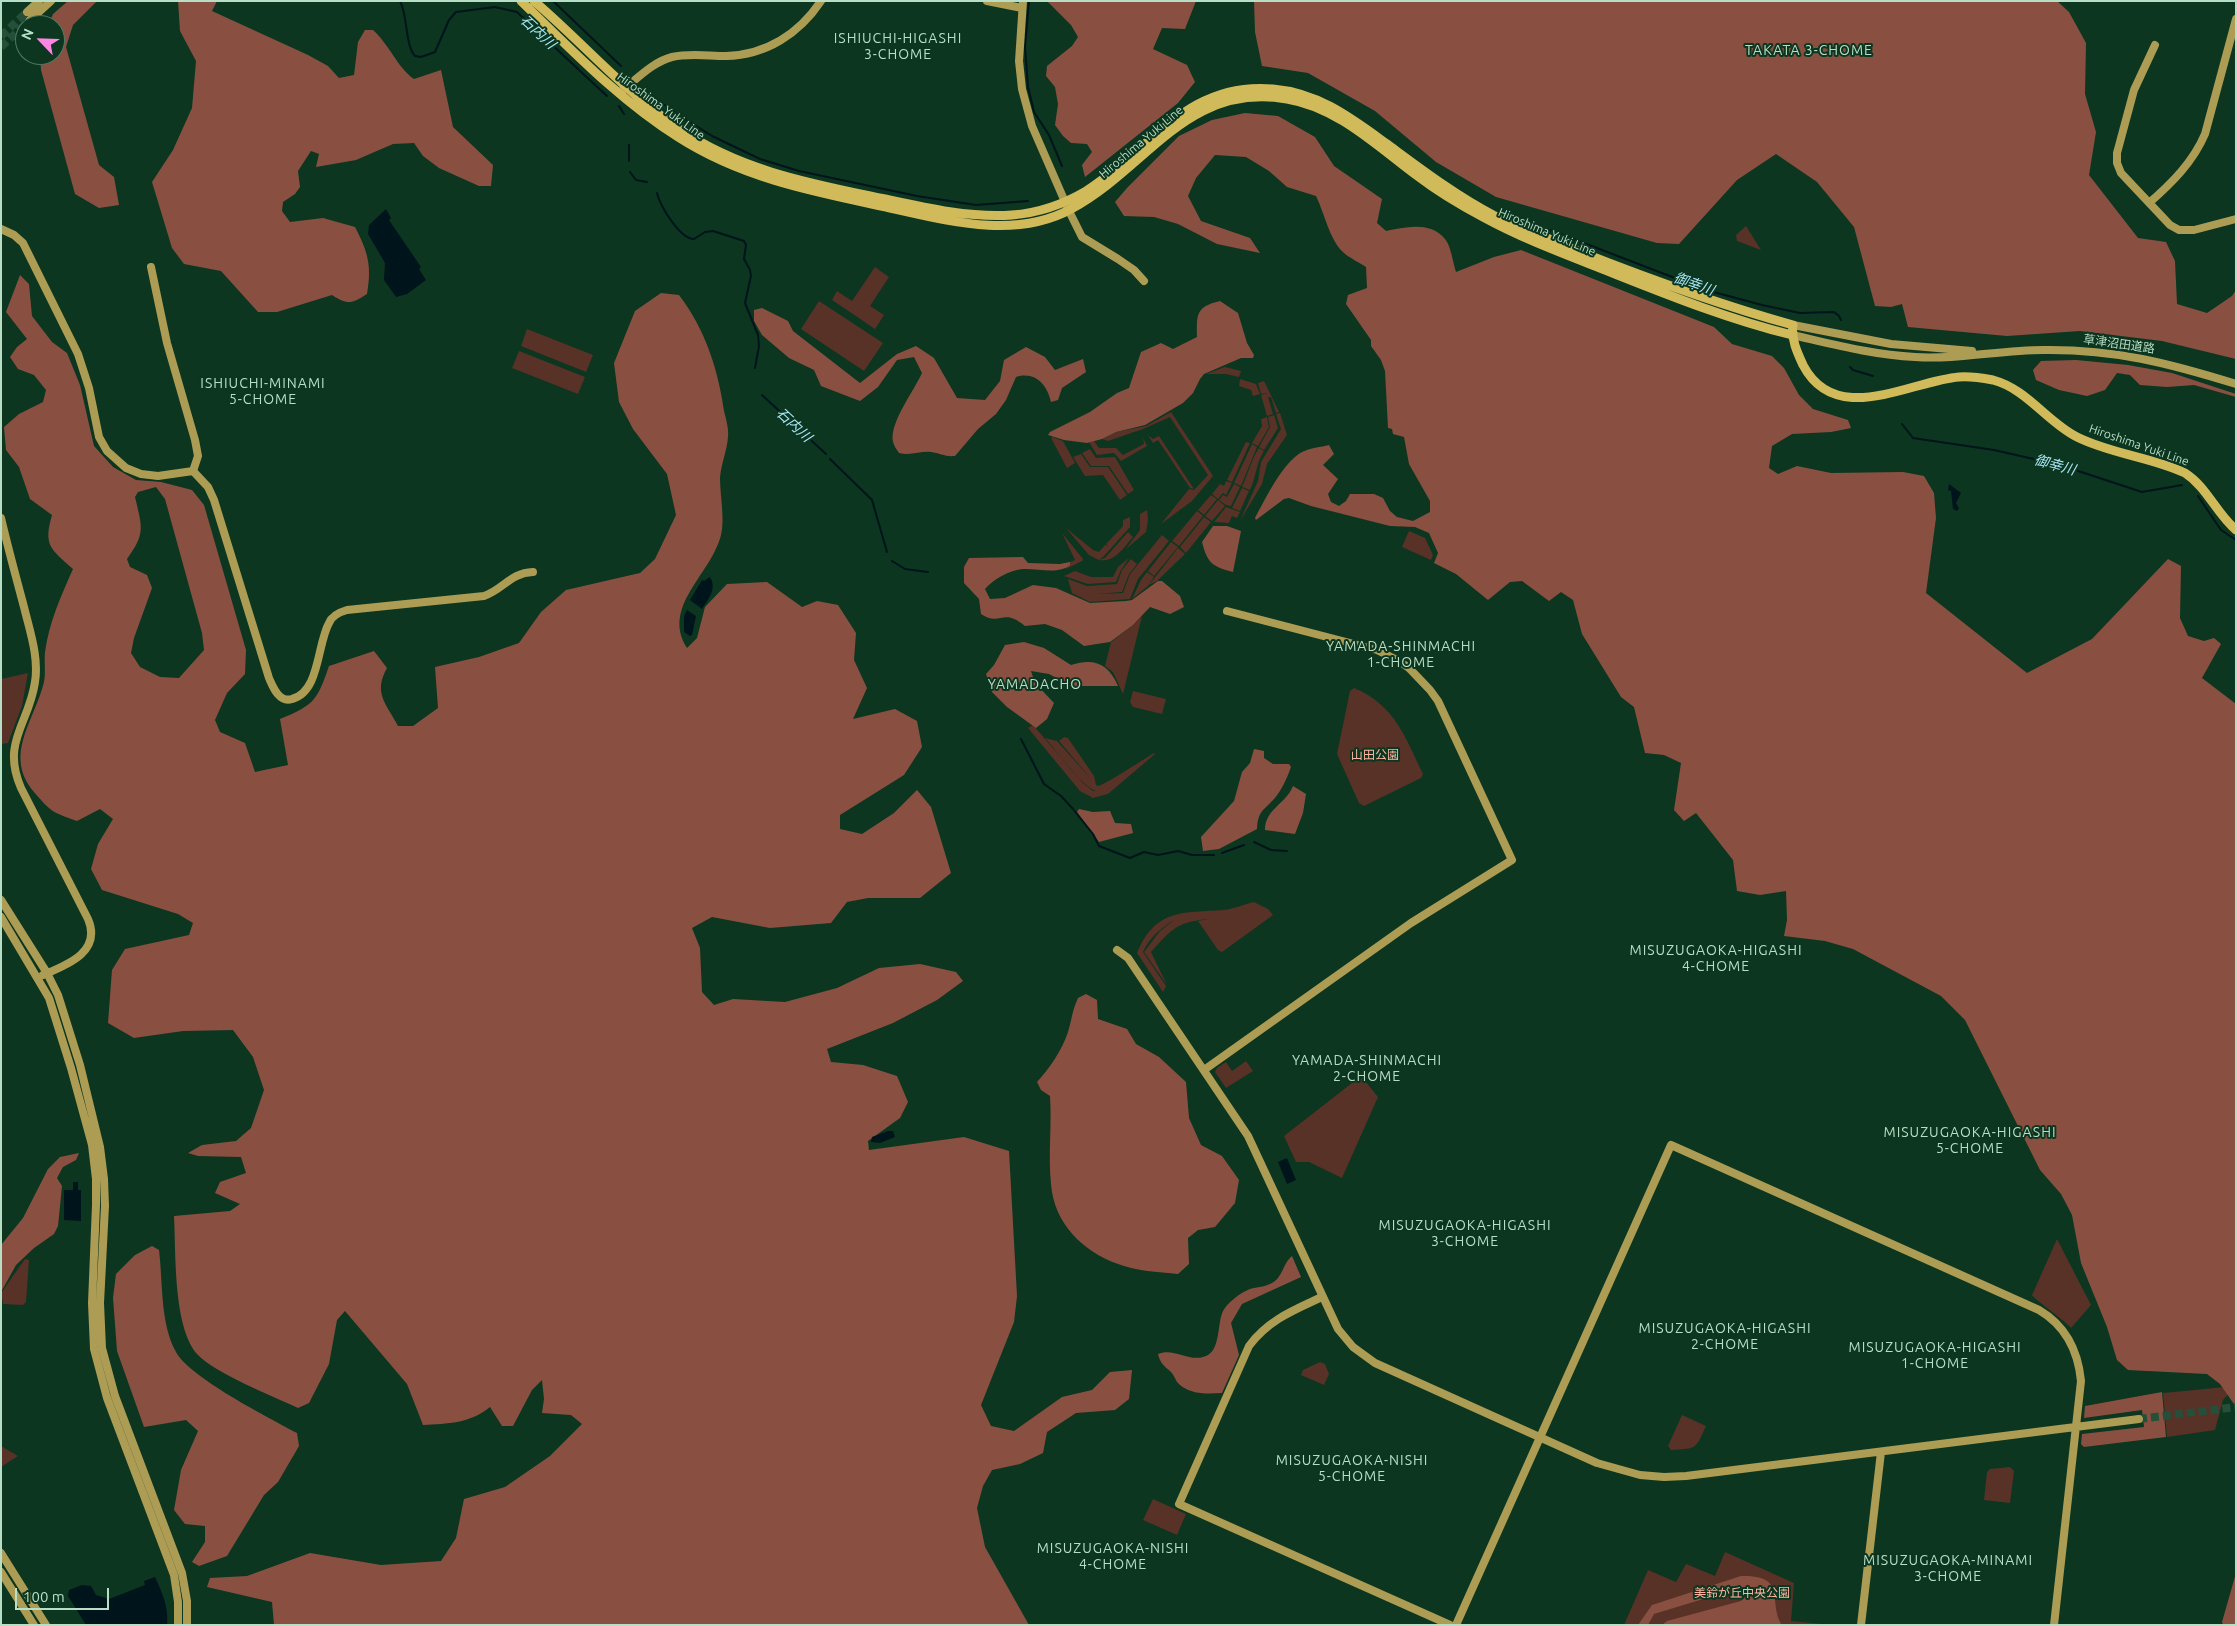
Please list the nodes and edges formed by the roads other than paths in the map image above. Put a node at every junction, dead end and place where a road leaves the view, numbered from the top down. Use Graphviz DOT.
graph roads {
  1 [pos="39,1"];
  2 [pos="51,1"];
  3 [pos="521,1"];
  4 [pos="534,1"];
  5 [pos="821,1"];
  6 [pos="987,1"];
  7 [pos="1022,5"];
  8 [pos="27,12"];
  9 [pos="36,15"];
  10 [pos="2236,19"];
  11 [pos="2155,45"];
  12 [pos="622,90"];
  13 [pos="1065,201"];
  14 [pos="2149,203"];
  15 [pos="1069,211"];
  16 [pos="2236,219"];
  17 [pos="1,229"];
  18 [pos="151,267"];
  19 [pos="1144,281"];
  20 [pos="1793,325"];
  21 [pos="1792,335"];
  22 [pos="1996,352"];
  23 [pos="2236,384"];
  24 [pos="193,471"];
  25 [pos="1,518"];
  26 [pos="2236,530"];
  27 [pos="533,572"];
  28 [pos="1227,611"];
  29 [pos="1,900"];
  30 [pos="1,916"];
  31 [pos="1117,950"];
  32 [pos="47,973"];
  33 [pos="38,977"];
  34 [pos="1204,1070"];
  35 [pos="1322,1297"];
  36 [pos="2139,1419"];
  37 [pos="1540,1437"];
  38 [pos="1880,1452"];
  39 [pos="1,1553"];
  40 [pos="1,1572"];
  41 [pos="34,1625"];
  42 [pos="46,1625"];
  43 [pos="178,1625"];
  44 [pos="187,1625"];
  45 [pos="1450,1625"];
  46 [pos="1456,1625"];
  47 [pos="1861,1625"];
  48 [pos="2054,1625"];
  1 -- 8 [label="street"];
  2 -- 9 [label="street"];
  3 -- 12 [label="main road, Hiroshima Yuki Line"];
  4 -- 12 [label="main road, Hiroshima Yuki Line"];
  5 -- 12 [label="street"];
  6 -- 7 [label="street"];
  7 -- 13 [label="street"];
  10 -- 14 [label="street"];
  11 -- 14 [label="street"];
  12 -- 13 [label="main road, Hiroshima Yuki Line"];
  12 -- 15 [label="main road, Hiroshima Yuki Line"];
  13 -- 15 [label="street"];
  13 -- 20 [label="main road, Hiroshima Yuki Line"];
  14 -- 16 [label="street"];
  15 -- 19 [label="street"];
  15 -- 21 [label="main road, Hiroshima Yuki Line"];
  17 -- 24 [label="street"];
  18 -- 24 [label="street"];
  20 -- 21 [label="main road, Hiroshima Yuki Line"];
  20 -- 22 [label="street"];
  21 -- 22 [label="street"];
  21 -- 26 [label="main road, Hiroshima Yuki Line"];
  22 -- 23 [label="street, 草津沼田道路"];
  24 -- 27 [label="street"];
  25 -- 32 [label="street"];
  28 -- 34 [label="street"];
  29 -- 32 [label="street"];
  30 -- 33 [label="street"];
  31 -- 34 [label="street"];
  32 -- 33 [label="street"];
  32 -- 44 [label="street"];
  33 -- 43 [label="street"];
  34 -- 35 [label="street"];
  35 -- 37 [label="street"];
  35 -- 45 [label="street"];
  36 -- 38 [label="street"];
  37 -- 38 [label="street"];
  37 -- 46 [label="street"];
  37 -- 48 [label="street"];
  38 -- 47 [label="street"];
  39 -- 42 [label="street"];
  40 -- 41 [label="street"];
}
